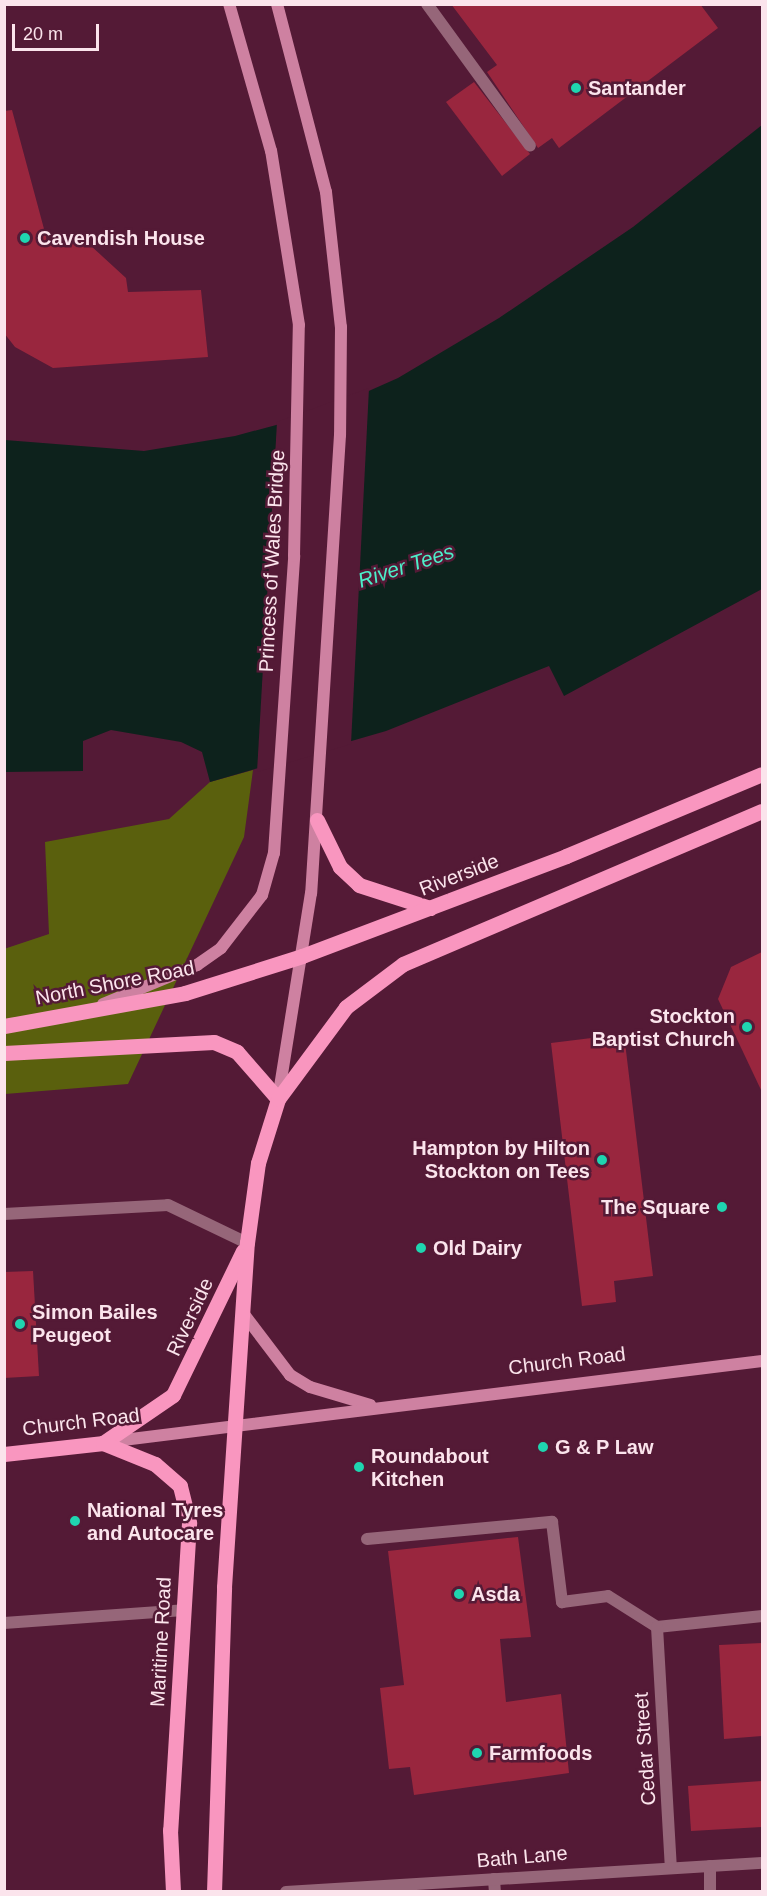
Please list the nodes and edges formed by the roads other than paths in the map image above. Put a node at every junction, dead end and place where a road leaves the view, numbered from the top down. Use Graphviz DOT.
graph roads {
  1 [pos="229,4"];
  2 [pos="277,4"];
  3 [pos="428,4"];
  4 [pos="530,146"];
  5 [pos="762,774"];
  6 [pos="762,811"];
  7 [pos="317,820"];
  8 [pos="430,908"];
  9 [pos="302,956"];
  10 [pos="87,1010"];
  11 [pos="4,1026"];
  12 [pos="4,1053"];
  13 [pos="278,1099"];
  14 [pos="4,1214"];
  15 [pos="247,1243"];
  16 [pos="243,1313"];
  17 [pos="762,1361"];
  18 [pos="377,1407"];
  19 [pos="235,1422"];
  20 [pos="102,1443"];
  21 [pos="4,1454"];
  22 [pos="367,1539"];
  23 [pos="184,1610"];
  24 [pos="762,1616"];
  25 [pos="4,1623"];
  26 [pos="657,1627"];
  27 [pos="762,1863"];
  28 [pos="710,1866"];
  29 [pos="671,1868"];
  30 [pos="495,1885"];
  31 [pos="173,1892"];
  32 [pos="214,1892"];
  33 [pos="286,1892"];
  34 [pos="711,1892"];
  1 -- 10 [label="street, Princess of Wales Bridge"];
  2 -- 7 [label="street"];
  3 -- 4 [label="street"];
  5 -- 8 [label="main road, Riverside"];
  6 -- 13 [label="main road, Riverside"];
  7 -- 8 [label="main road"];
  7 -- 9 [label="street"];
  8 -- 9 [label="main road, Riverside"];
  9 -- 10 [label="main road, North Shore Road"];
  9 -- 13 [label="street, Riverside"];
  10 -- 11 [label="main road, North Shore Road"];
  12 -- 13 [label="main road"];
  13 -- 15 [label="main road, Riverside"];
  14 -- 15 [label="street"];
  15 -- 16 [label="main road, Riverside"];
  15 -- 20 [label="main road, Riverside"];
  16 -- 18 [label="street, Church Road"];
  16 -- 19 [label="main road, Riverside"];
  17 -- 18 [label="street, Church Road"];
  18 -- 19 [label="street, Church Road"];
  19 -- 20 [label="street, Church Road"];
  19 -- 32 [label="main road"];
  20 -- 21 [label="main road, Church Road"];
  20 -- 23 [label="main road, Maritime Road"];
  22 -- 26 [label="street"];
  23 -- 25 [label="street"];
  23 -- 31 [label="main road, Maritime Road"];
  24 -- 26 [label="street"];
  26 -- 29 [label="street, Cedar Street"];
  27 -- 28 [label="street, Bath Lane"];
  28 -- 29 [label="street, Bath Lane"];
  28 -- 34 [label="street"];
  29 -- 30 [label="street, Bath Lane"];
  30 -- 33 [label="street, Bath Lane"];
}
